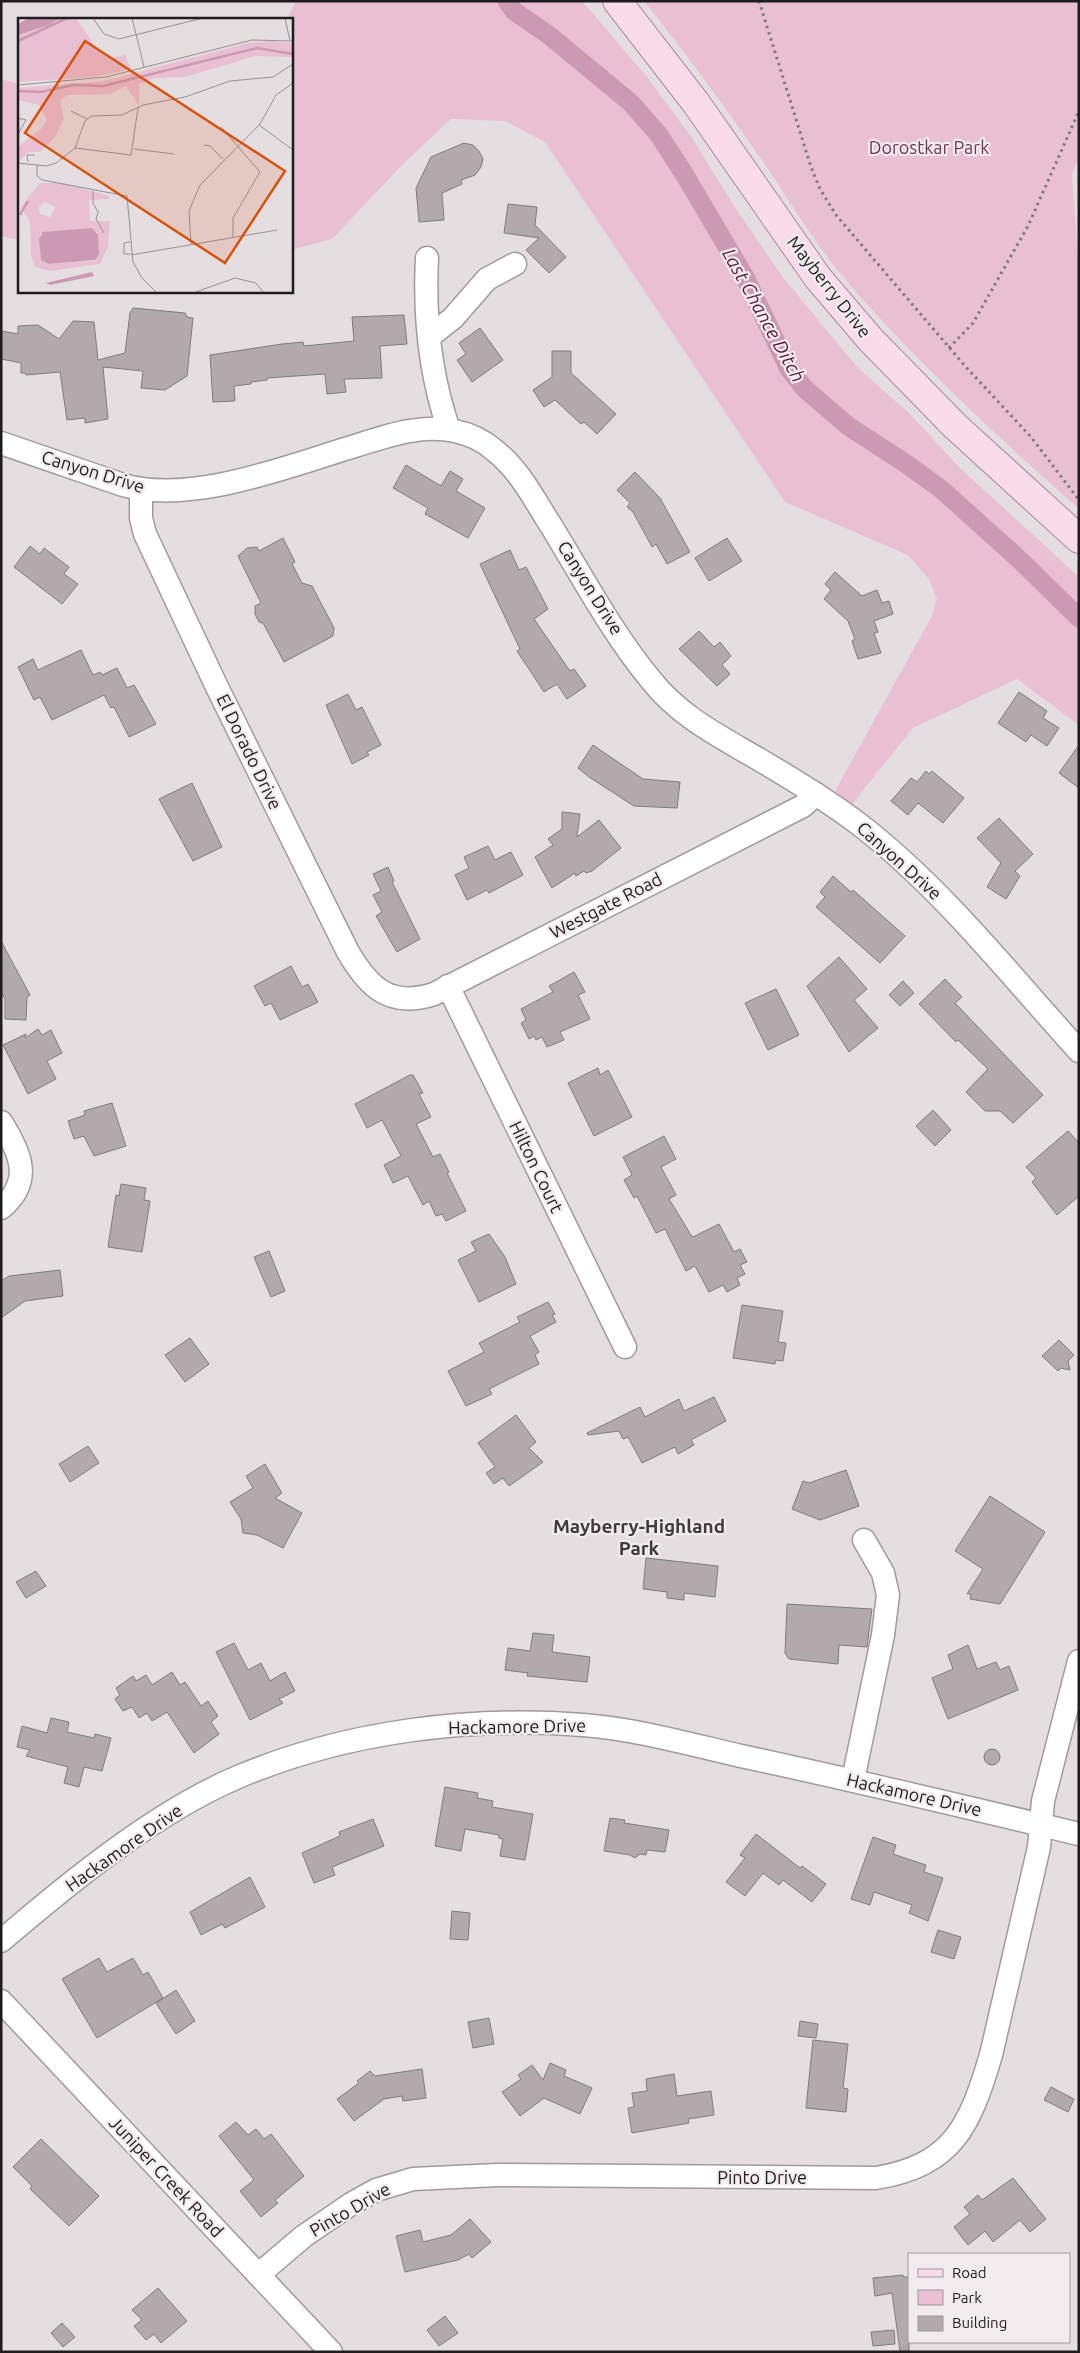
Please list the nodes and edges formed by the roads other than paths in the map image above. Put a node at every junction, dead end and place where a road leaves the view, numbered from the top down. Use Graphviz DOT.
graph roads {
  1 [pos="617,1"];
  2 [pos="427,258"];
  3 [pos="515,264"];
  4 [pos="429,337"];
  5 [pos="449,430"];
  6 [pos="1,443"];
  7 [pos="141,490"];
  8 [pos="1079,539"];
  9 [pos="816,794"];
  10 [pos="448,986"];
  11 [pos="390,997"];
  12 [pos="1079,1051"];
  13 [pos="1,1122"];
  14 [pos="1,1208"];
  15 [pos="625,1347"];
  16 [pos="864,1540"];
  17 [pos="1079,1661"];
  18 [pos="853,1780"];
  19 [pos="1040,1824"];
  20 [pos="1079,1834"];
  21 [pos="1,1941"];
  22 [pos="1,2001"];
  23 [pos="258,2275"];
  24 [pos="331,2352"];
  1 -- 8 [label="main road, Mayberry Drive"];
  2 -- 4 [label="street"];
  3 -- 4 [label="street"];
  4 -- 5 [label="street"];
  5 -- 7 [label="street, Canyon Drive"];
  5 -- 9 [label="street, Canyon Drive"];
  6 -- 7 [label="street, Canyon Drive"];
  7 -- 11 [label="street, El Dorado Drive"];
  9 -- 10 [label="street, Westgate Road"];
  9 -- 12 [label="street, Canyon Drive"];
  10 -- 11 [label="street, Westgate Road"];
  10 -- 15 [label="street, Hilton Court"];
  13 -- 14 [label="street"];
  16 -- 18 [label="street"];
  17 -- 19 [label="street, Pinto Drive"];
  18 -- 19 [label="street, Hackamore Drive"];
  18 -- 21 [label="street, Hackamore Drive"];
  19 -- 20 [label="street, Hackamore Drive"];
  19 -- 23 [label="street, Pinto Drive"];
  22 -- 23 [label="street, Juniper Creek Road"];
  23 -- 24 [label="street, Juniper Creek Road"];
}
